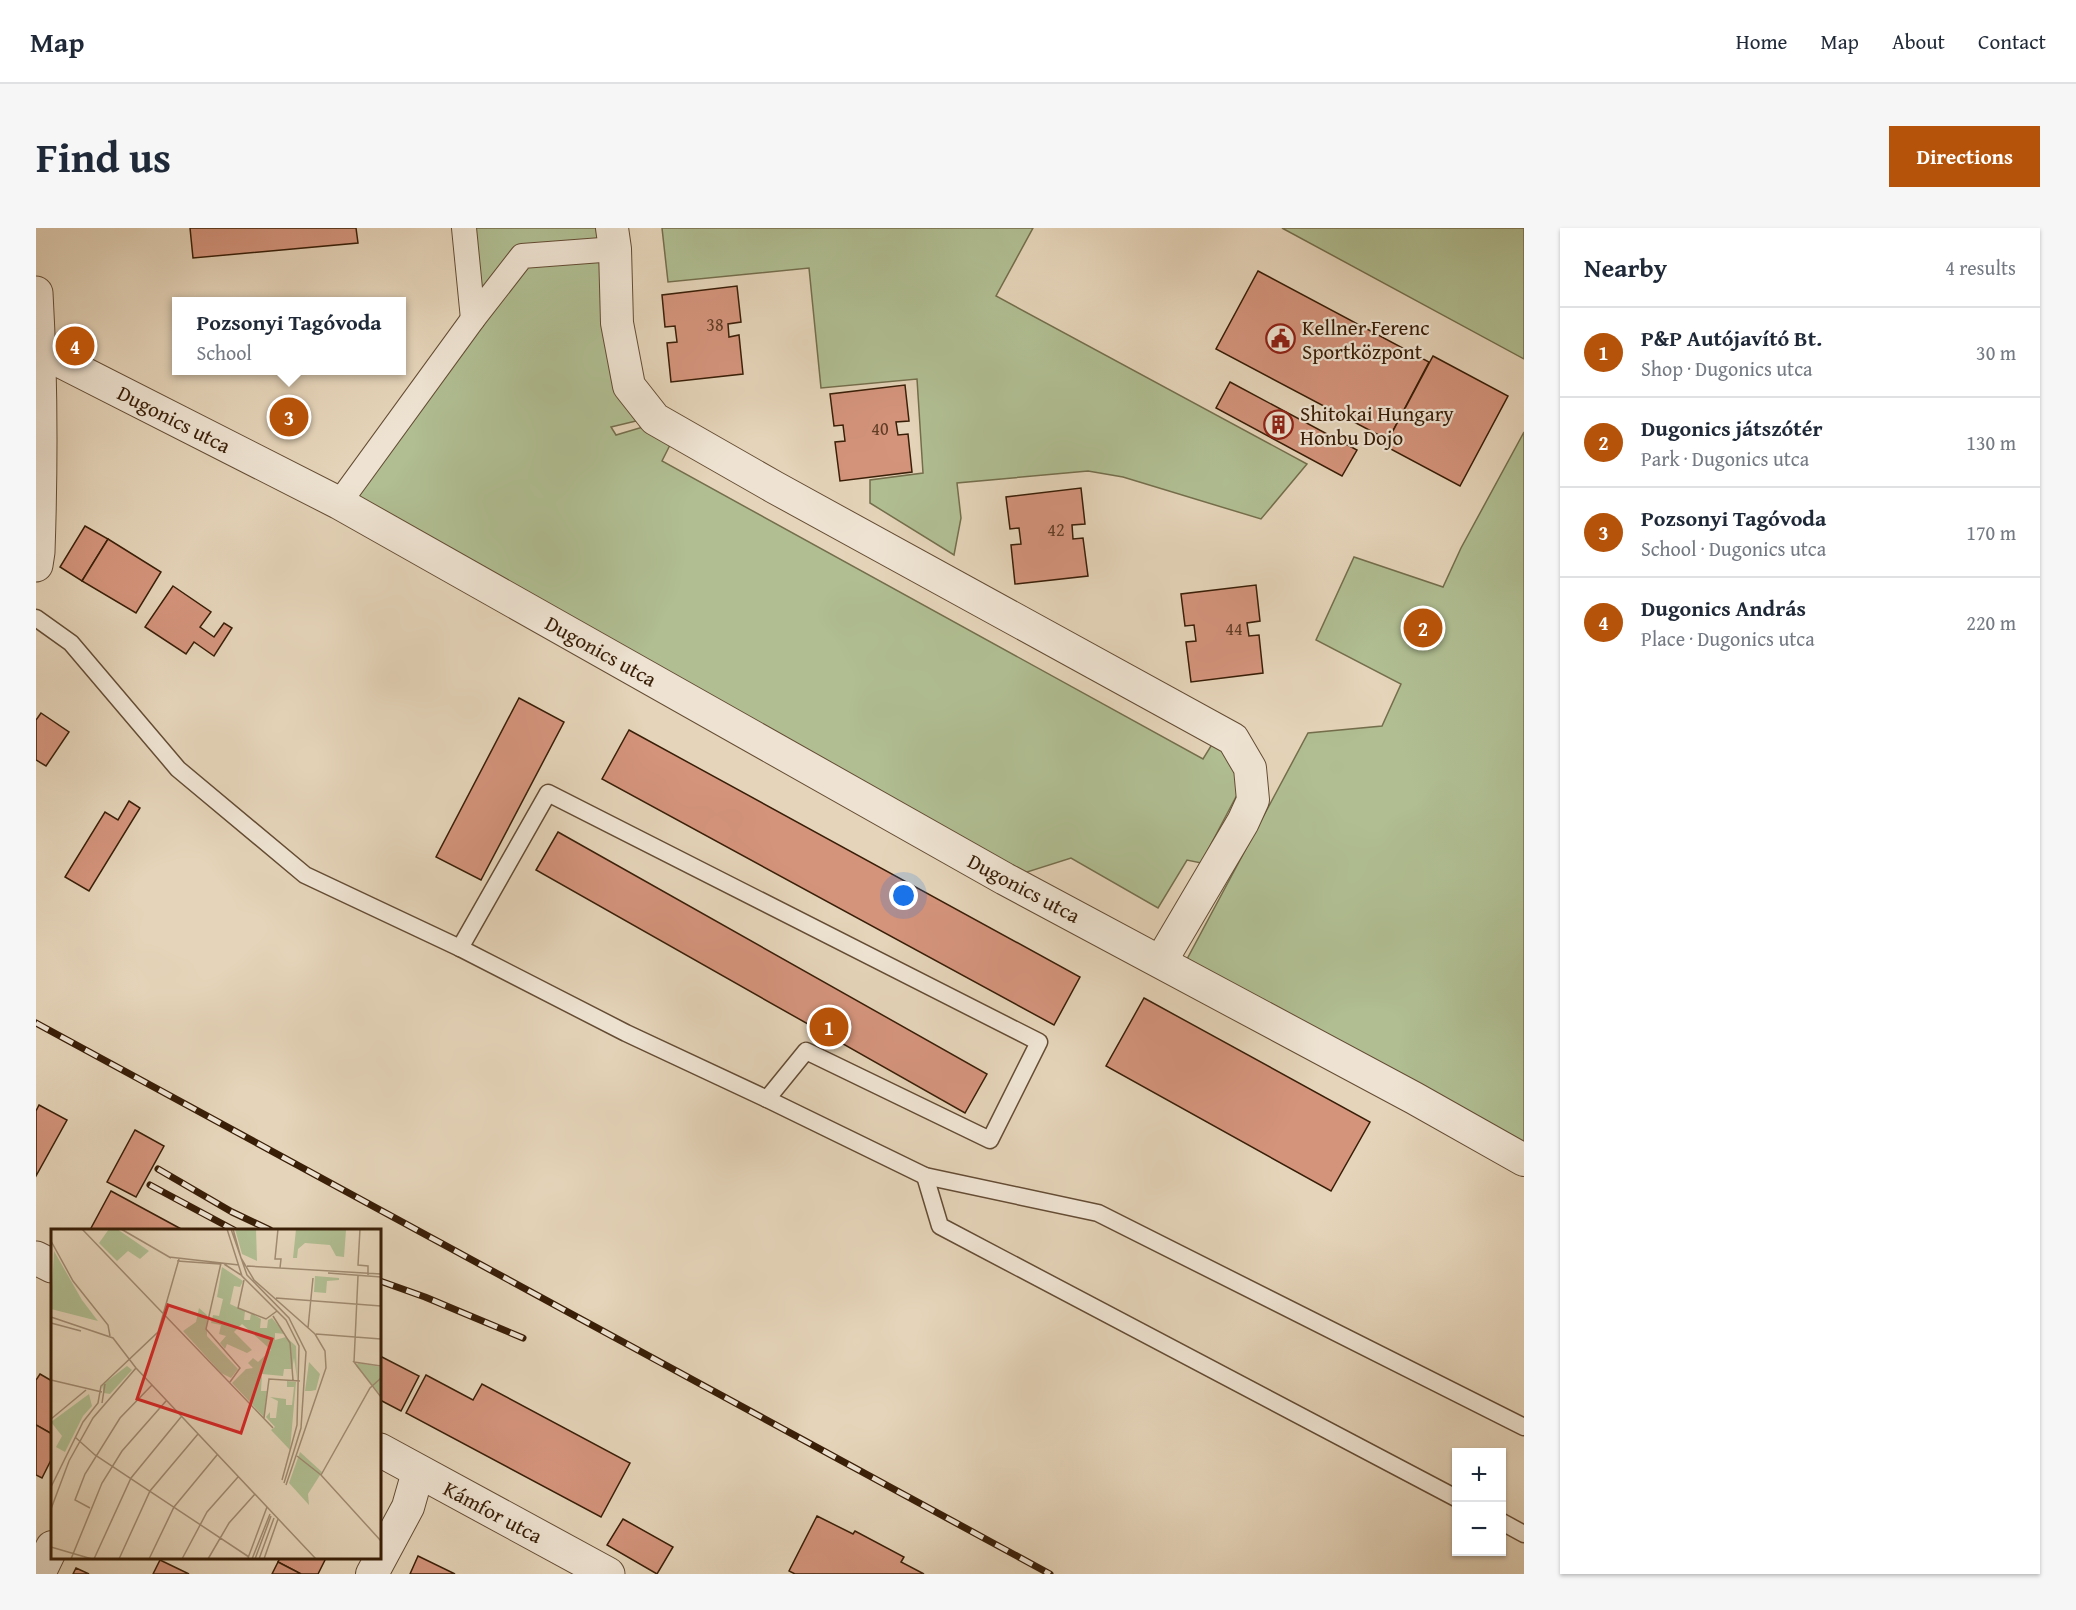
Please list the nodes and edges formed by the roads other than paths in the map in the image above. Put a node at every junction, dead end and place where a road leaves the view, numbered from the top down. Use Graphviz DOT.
graph roads {
  1 [pos="464,228"];
  2 [pos="613,238"];
  3 [pos="36,293"];
  4 [pos="473,319"];
  5 [pos="38,350"];
  6 [pos="339,503"];
  7 [pos="37,556"];
  8 [pos="36,618"];
  9 [pos="460,948"];
  10 [pos="1161,961"];
  11 [pos="767,1099"];
  12 [pos="1524,1160"];
  13 [pos="925,1176"];
  14 [pos="36,1258"];
  15 [pos="51,1266"];
  16 [pos="1524,1426"];
  17 [pos="381,1451"];
  18 [pos="418,1472"];
  19 [pos="1452,1496"];
  20 [pos="1506,1524"];
  21 [pos="1524,1534"];
  22 [pos="51,1549"];
  23 [pos="381,1557"];
  24 [pos="380,1559"];
  25 [pos="39,1574"];
  26 [pos="372,1574"];
  27 [pos="608,1574"];
  1 -- 4 [label="street"];
  2 -- 4 [label="street"];
  2 -- 10 [label="street"];
  3 -- 5 [label="street"];
  4 -- 6 [label="street"];
  5 -- 6 [label="street, Dugonics utca"];
  5 -- 7 [label="street"];
  6 -- 10 [label="street, Dugonics utca"];
  8 -- 9 [label="lane"];
  9 -- 11 [label="lane"];
  9 -- 11 [label="lane"];
  10 -- 12 [label="street, Dugonics utca"];
  11 -- 13 [label="lane"];
  13 -- 16 [label="lane"];
  13 -- 19 [label="lane"];
  14 -- 15 [label="street"];
  17 -- 18 [label="street, Kámfor utca"];
  18 -- 23 [label="street"];
  18 -- 27 [label="street, Kámfor utca"];
  20 -- 21 [label="lane"];
  22 -- 25 [label="street"];
  24 -- 26 [label="street"];
}
